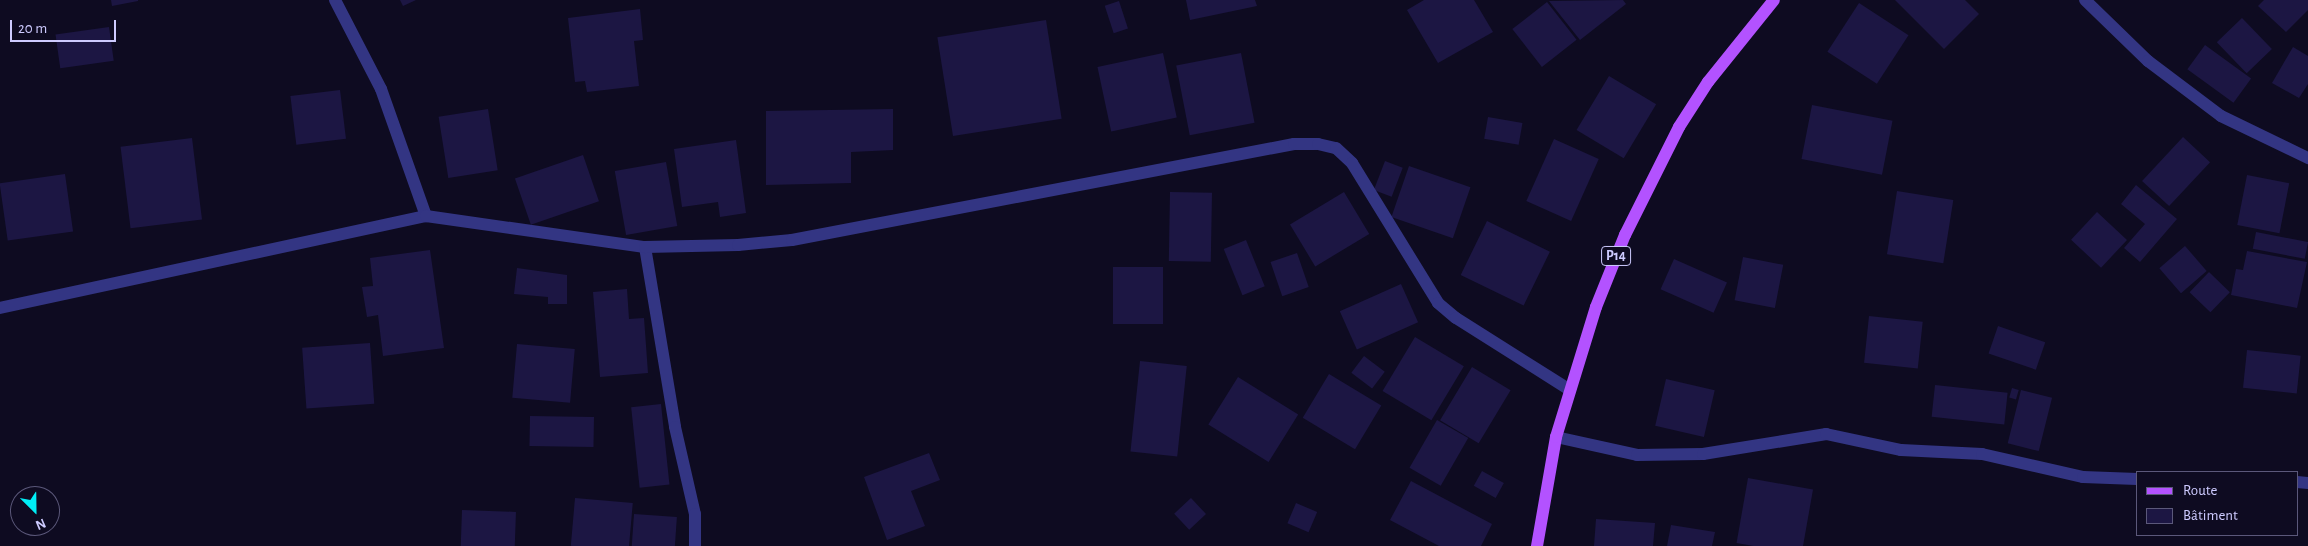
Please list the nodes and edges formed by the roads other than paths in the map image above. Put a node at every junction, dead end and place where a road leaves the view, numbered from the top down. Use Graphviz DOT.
graph roads {
  1 [pos="335,0"];
  2 [pos="1774,0"];
  3 [pos="2085,0"];
  4 [pos="2308,158"];
  5 [pos="426,216"];
  6 [pos="645,247"];
  7 [pos="0,308"];
  8 [pos="1570,390"];
  9 [pos="1556,437"];
  10 [pos="2136,478"];
  11 [pos="695,546"];
  12 [pos="1537,546"];
  1 -- 5 [label="street"];
  2 -- 8 [label="main road, P14"];
  3 -- 4 [label="street"];
  5 -- 6 [label="street"];
  5 -- 7 [label="street"];
  6 -- 8 [label="street"];
  6 -- 11 [label="street"];
  8 -- 9 [label="main road, P14"];
  9 -- 10 [label="street"];
  9 -- 12 [label="main road, P14"];
}
